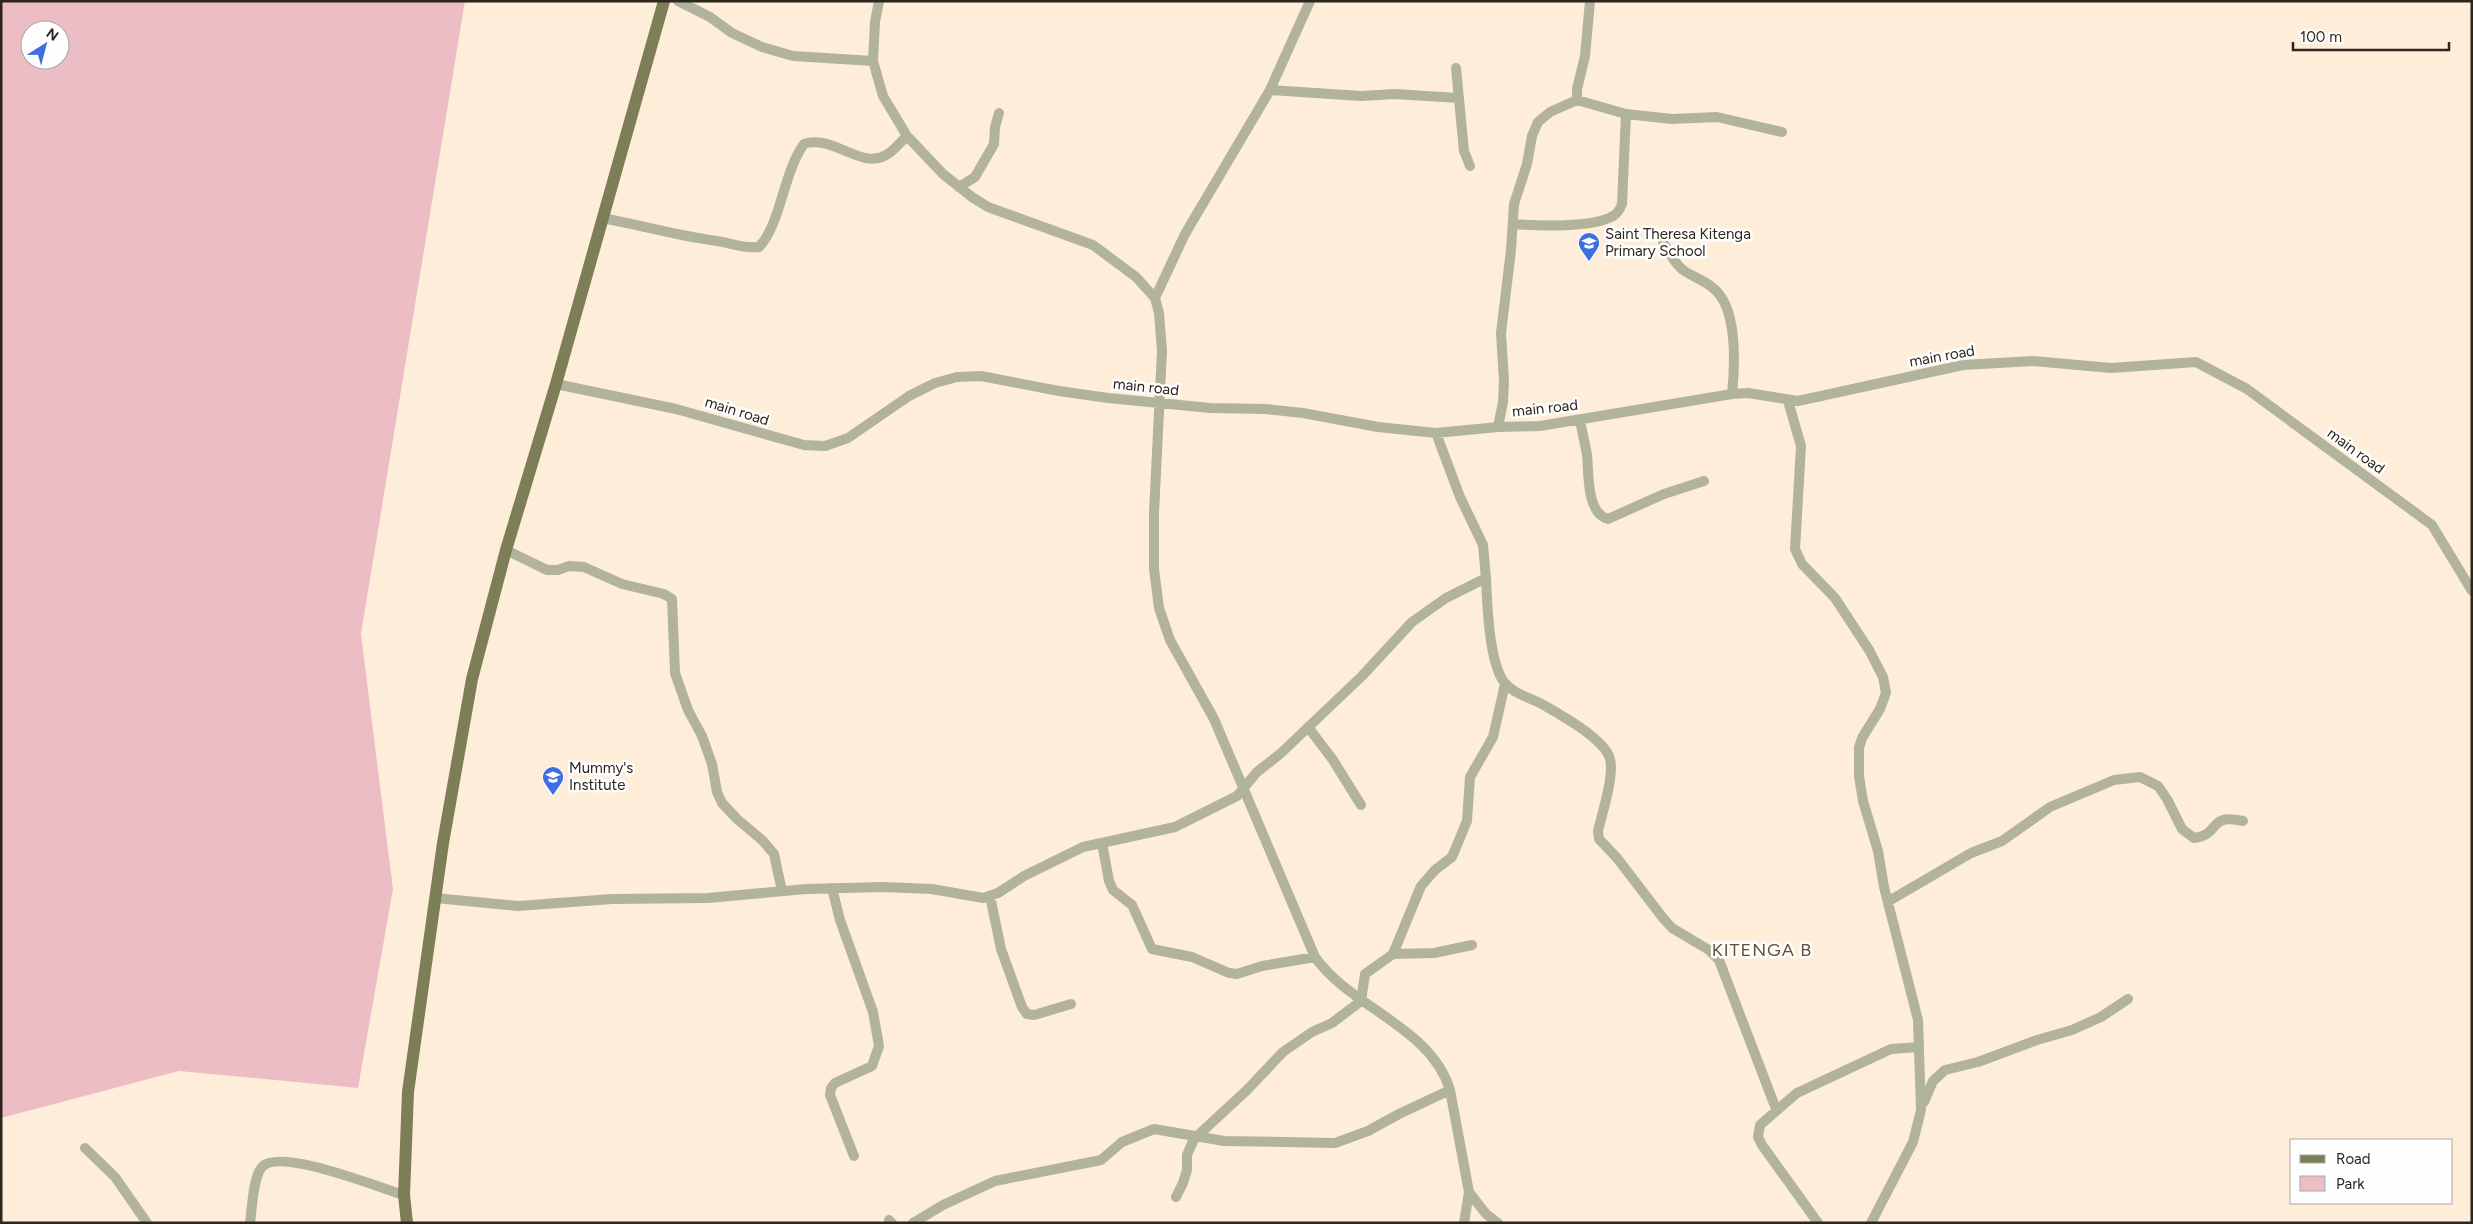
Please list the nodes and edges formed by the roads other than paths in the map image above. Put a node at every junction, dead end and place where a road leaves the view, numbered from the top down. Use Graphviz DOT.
graph roads {
  1 [pos="664,1"];
  2 [pos="678,1"];
  3 [pos="879,1"];
  4 [pos="1310,1"];
  5 [pos="1590,1"];
  6 [pos="873,61"];
  7 [pos="1456,68"];
  8 [pos="1270,90"];
  9 [pos="1458,98"];
  10 [pos="1577,100"];
  11 [pos="999,113"];
  12 [pos="1626,114"];
  13 [pos="1782,132"];
  14 [pos="907,136"];
  15 [pos="1470,166"];
  16 [pos="959,187"];
  17 [pos="602,218"];
  18 [pos="1514,224"];
  19 [pos="1663,242"];
  20 [pos="1156,298"];
  21 [pos="556,384"];
  22 [pos="1732,394"];
  23 [pos="1788,401"];
  24 [pos="1159,403"];
  25 [pos="1580,420"];
  26 [pos="1498,427"];
  27 [pos="1436,433"];
  28 [pos="1704,481"];
  29 [pos="506,550"];
  30 [pos="1486,578"];
  31 [pos="2472,591"];
  32 [pos="1505,684"];
  33 [pos="1308,727"];
  34 [pos="1244,788"];
  35 [pos="1361,805"];
  36 [pos="2243,821"];
  37 [pos="1102,843"];
  38 [pos="832,888"];
  39 [pos="782,892"];
  40 [pos="990,896"];
  41 [pos="435,898"];
  42 [pos="1888,901"];
  43 [pos="1472,945"];
  44 [pos="1393,954"];
  45 [pos="1315,957"];
  46 [pos="2128,999"];
  47 [pos="1361,1001"];
  48 [pos="1071,1004"];
  49 [pos="1919,1047"];
  50 [pos="1450,1090"];
  51 [pos="1776,1110"];
  52 [pos="1921,1110"];
  53 [pos="1199,1135"];
  54 [pos="85,1148"];
  55 [pos="854,1156"];
  56 [pos="1470,1192"];
  57 [pos="404,1196"];
  58 [pos="1176,1197"];
  59 [pos="147,1223"];
  60 [pos="250,1223"];
  61 [pos="407,1223"];
  62 [pos="913,1223"];
  63 [pos="1464,1223"];
  64 [pos="1498,1223"];
  65 [pos="1818,1223"];
  66 [pos="1871,1223"];
  1 -- 17 [label="main road"];
  2 -- 6 [label="street"];
  3 -- 6 [label="street"];
  4 -- 8 [label="street"];
  5 -- 10 [label="street"];
  6 -- 14 [label="street"];
  7 -- 9 [label="street"];
  8 -- 9 [label="street"];
  8 -- 20 [label="street"];
  9 -- 15 [label="street"];
  10 -- 12 [label="street"];
  10 -- 18 [label="street"];
  11 -- 16 [label="street"];
  12 -- 13 [label="street"];
  12 -- 18 [label="street"];
  14 -- 16 [label="street"];
  14 -- 17 [label="street"];
  16 -- 20 [label="street"];
  17 -- 21 [label="main road"];
  18 -- 26 [label="street"];
  19 -- 22 [label="street"];
  20 -- 24 [label="street"];
  21 -- 24 [label="street, main road"];
  21 -- 29 [label="main road"];
  22 -- 23 [label="street, main road"];
  22 -- 25 [label="street, main road"];
  23 -- 31 [label="street, main road"];
  23 -- 42 [label="street"];
  24 -- 27 [label="street, main road"];
  24 -- 34 [label="street"];
  25 -- 26 [label="street, main road"];
  25 -- 28 [label="street"];
  26 -- 27 [label="street, main road"];
  27 -- 30 [label="street"];
  29 -- 39 [label="street"];
  29 -- 41 [label="main road"];
  30 -- 32 [label="street"];
  30 -- 33 [label="street"];
  32 -- 44 [label="street"];
  32 -- 51 [label="street"];
  33 -- 34 [label="street"];
  33 -- 35 [label="street"];
  34 -- 37 [label="street"];
  34 -- 45 [label="street"];
  36 -- 42 [label="street"];
  37 -- 40 [label="street"];
  37 -- 45 [label="street"];
  38 -- 39 [label="street"];
  38 -- 40 [label="street"];
  38 -- 55 [label="street"];
  39 -- 41 [label="street"];
  40 -- 48 [label="street"];
  41 -- 57 [label="main road"];
  42 -- 49 [label="street"];
  43 -- 44 [label="street"];
  44 -- 47 [label="street"];
  45 -- 47 [label="street"];
  46 -- 52 [label="street"];
  47 -- 50 [label="street"];
  47 -- 53 [label="street"];
  49 -- 51 [label="street"];
  49 -- 52 [label="street"];
  50 -- 53 [label="street"];
  50 -- 56 [label="street"];
  51 -- 65 [label="street"];
  52 -- 66 [label="street"];
  53 -- 58 [label="street"];
  53 -- 62 [label="street"];
  54 -- 59 [label="street"];
  56 -- 63 [label="street"];
  56 -- 64 [label="street"];
  57 -- 60 [label="street"];
  57 -- 61 [label="main road"];
}
